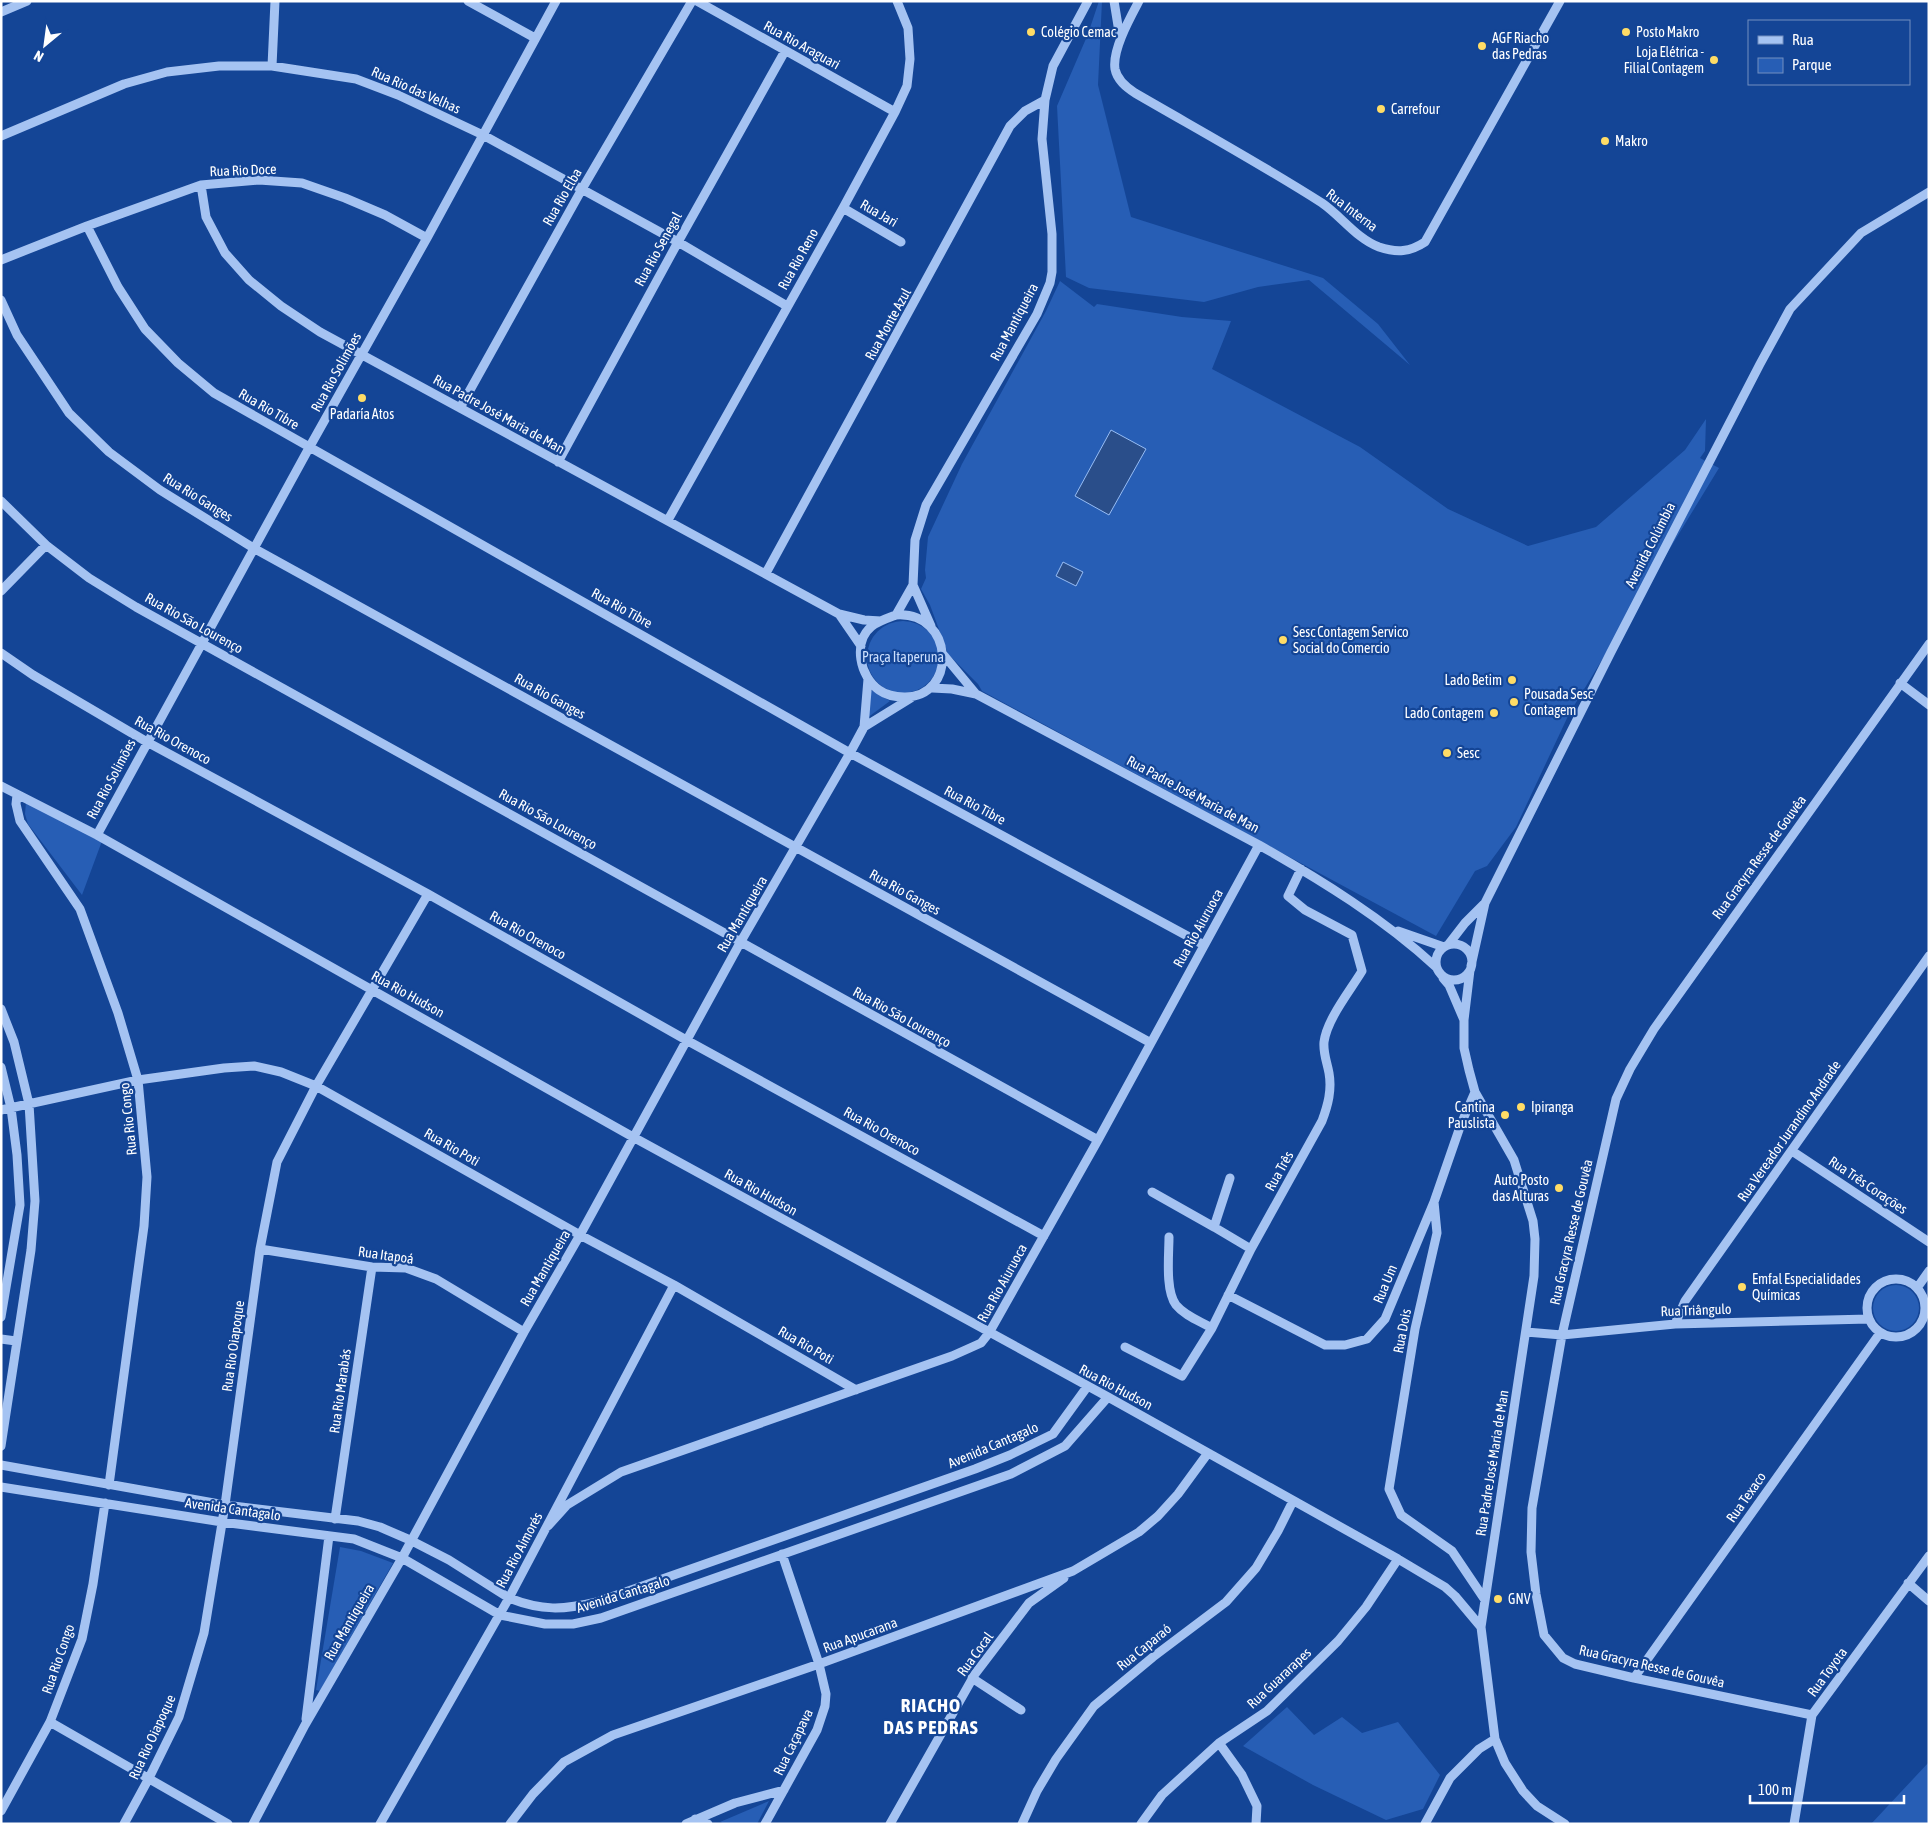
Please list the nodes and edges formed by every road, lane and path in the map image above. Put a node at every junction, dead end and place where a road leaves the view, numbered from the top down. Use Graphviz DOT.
graph roads {
  1 [pos="27,1"];
  2 [pos="275,1"];
  3 [pos="468,1"];
  4 [pos="556,1"];
  5 [pos="692,1"];
  6 [pos="697,1"];
  7 [pos="898,1"];
  8 [pos="1088,1"];
  9 [pos="1114,1"];
  10 [pos="1138,1"];
  11 [pos="1560,1"];
  12 [pos="1,12"];
  13 [pos="535,38"];
  14 [pos="1120,38"];
  15 [pos="785,51"];
  16 [pos="272,66"];
  17 [pos="1045,100"];
  18 [pos="895,112"];
  19 [pos="483,135"];
  20 [pos="1,136"];
  21 [pos="201,185"];
  22 [pos="582,189"];
  23 [pos="1929,192"];
  24 [pos="843,208"];
  25 [pos="87,226"];
  26 [pos="427,238"];
  27 [pos="678,242"];
  28 [pos="901,242"];
  29 [pos="1,260"];
  30 [pos="1,300"];
  31 [pos="787,306"];
  32 [pos="361,355"];
  33 [pos="460,408"];
  34 [pos="309,448"];
  35 [pos="558,462"];
  36 [pos="1,500"];
  37 [pos="668,520"];
  38 [pos="46,545"];
  39 [pos="255,549"];
  40 [pos="766,573"];
  41 [pos="913,585"];
  42 [pos="1,591"];
  43 [pos="839,614"];
  44 [pos="896,615"];
  45 [pos="881,621"];
  46 [pos="931,626"];
  47 [pos="202,643"];
  48 [pos="1929,644"];
  49 [pos="861,646"];
  50 [pos="1,653"];
  51 [pos="942,653"];
  52 [pos="868,679"];
  53 [pos="1900,684"];
  54 [pos="932,688"];
  55 [pos="976,694"];
  56 [pos="911,698"];
  57 [pos="1929,705"];
  58 [pos="864,727"];
  59 [pos="147,742"];
  60 [pos="850,753"];
  61 [pos="1,786"];
  62 [pos="17,795"];
  63 [pos="97,835"];
  64 [pos="1259,845"];
  65 [pos="796,847"];
  66 [pos="1301,869"];
  67 [pos="428,894"];
  68 [pos="1485,902"];
  69 [pos="1391,928"];
  70 [pos="740,943"];
  71 [pos="1204,945"];
  72 [pos="1446,946"];
  73 [pos="1929,956"];
  74 [pos="1436,967"];
  75 [pos="1471,968"];
  76 [pos="1442,976"];
  77 [pos="372,989"];
  78 [pos="1,1009"];
  79 [pos="1464,1020"];
  80 [pos="688,1041"];
  81 [pos="1151,1043"];
  82 [pos="1,1067"];
  83 [pos="138,1080"];
  84 [pos="316,1086"];
  85 [pos="1475,1092"];
  86 [pos="29,1104"];
  87 [pos="6,1109"];
  88 [pos="633,1137"];
  89 [pos="1098,1140"];
  90 [pos="1792,1151"];
  91 [pos="1230,1178"];
  92 [pos="1152,1192"];
  93 [pos="1434,1202"];
  94 [pos="1214,1227"];
  95 [pos="580,1235"];
  96 [pos="1044,1236"];
  97 [pos="1169,1237"];
  98 [pos="1929,1242"];
  99 [pos="260,1249"];
  100 [pos="1251,1249"];
  101 [pos="372,1268"];
  102 [pos="1929,1271"];
  103 [pos="674,1285"];
  104 [pos="1923,1292"];
  105 [pos="1228,1294"];
  106 [pos="1,1317"];
  107 [pos="1869,1319"];
  108 [pos="1675,1324"];
  109 [pos="1212,1328"];
  110 [pos="524,1332"];
  111 [pos="1526,1332"];
  112 [pos="1880,1333"];
  113 [pos="989,1334"];
  114 [pos="1562,1335"];
  115 [pos="1,1338"];
  116 [pos="16,1341"];
  117 [pos="1126,1347"];
  118 [pos="1087,1387"];
  119 [pos="856,1390"];
  120 [pos="1108,1397"];
  121 [pos="1,1446"];
  122 [pos="1208,1453"];
  123 [pos="1,1465"];
  124 [pos="109,1485"];
  125 [pos="1,1487"];
  126 [pos="1293,1501"];
  127 [pos="104,1503"];
  128 [pos="225,1505"];
  129 [pos="335,1519"];
  130 [pos="222,1522"];
  131 [pos="548,1526"];
  132 [pos="329,1536"];
  133 [pos="410,1540"];
  134 [pos="782,1554"];
  135 [pos="1929,1556"];
  136 [pos="402,1558"];
  137 [pos="1398,1559"];
  138 [pos="1073,1571"];
  139 [pos="1908,1583"];
  140 [pos="509,1598"];
  141 [pos="1485,1600"];
  142 [pos="1929,1601"];
  143 [pos="500,1615"];
  144 [pos="1481,1627"];
  145 [pos="819,1664"];
  146 [pos="972,1678"];
  147 [pos="1634,1678"];
  148 [pos="1021,1710"];
  149 [pos="1812,1716"];
  150 [pos="50,1722"];
  151 [pos="305,1725"];
  152 [pos="1495,1739"];
  153 [pos="1219,1743"];
  154 [pos="149,1778"];
  155 [pos="784,1790"];
  156 [pos="1,1811"];
  157 [pos="695,1819"];
  158 [pos="1553,1821"];
  159 [pos="890,1823"];
  160 [pos="124,1824"];
  161 [pos="228,1824"];
  162 [pos="253,1824"];
  163 [pos="380,1824"];
  164 [pos="510,1824"];
  165 [pos="686,1824"];
  166 [pos="708,1824"];
  167 [pos="765,1824"];
  168 [pos="1022,1824"];
  169 [pos="1141,1824"];
  170 [pos="1256,1824"];
  171 [pos="1425,1824"];
  172 [pos="1565,1824"];
  173 [pos="1794,1824"];
  1 -- 12 [label="street"];
  2 -- 16 [label="street"];
  3 -- 13 [label="street"];
  4 -- 13 [label="street, Rua Rio Solimões"];
  5 -- 22 [label="street, Rua Rio Elba"];
  6 -- 15 [label="street, Rua Rio Araguari"];
  7 -- 18 [label="street, Rua Rio Reno"];
  8 -- 17 [label="street, Rua Mantiqueira"];
  9 -- 14 [label="street, Rua Interna"];
  10 -- 14 [label="street, Rua Interna"];
  11 -- 14 [label="street, Rua Interna"];
  13 -- 19 [label="street, Rua Rio Solimões"];
  15 -- 18 [label="street, Rua Rio Araguari"];
  15 -- 27 [label="street, Rua Rio Senegal"];
  16 -- 19 [label="street, Rua Rio das Velhas"];
  16 -- 20 [label="street, Rua Rio das Velhas"];
  17 -- 40 [label="street, Rua Monte Azul"];
  17 -- 41 [label="street, Rua Mantiqueira"];
  18 -- 24 [label="street, Rua Rio Reno"];
  19 -- 22 [label="street, Rua Rio das Velhas"];
  19 -- 26 [label="street, Rua Rio Solimões"];
  21 -- 25 [label="street, Rua Rio Doce"];
  21 -- 26 [label="street, Rua Rio Doce"];
  21 -- 32 [label="street, Rua Padre José Maria de Man"];
  22 -- 27 [label="street, Rua Rio das Velhas"];
  22 -- 33 [label="street, Rua Rio Elba"];
  23 -- 68 [label="street, Avenida Colúmbia"];
  24 -- 28 [label="street, Rua Jari"];
  24 -- 31 [label="street, Rua Rio Reno"];
  25 -- 29 [label="street, Rua Rio Doce"];
  25 -- 34 [label="street, Rua Rio Tibre"];
  26 -- 32 [label="street, Rua Rio Solimões"];
  27 -- 31 [label="street, Rua Rio das Velhas"];
  27 -- 35 [label="street, Rua Rio Senegal"];
  30 -- 39 [label="street, Rua Rio Ganges"];
  31 -- 37 [label="street, Rua Rio Reno"];
  32 -- 33 [label="street, Rua Padre José Maria de Man"];
  32 -- 34 [label="street, Rua Rio Solimões"];
  33 -- 35 [label="street, Rua Padre José Maria de Man"];
  34 -- 39 [label="street, Rua Rio Solimões"];
  34 -- 60 [label="street, Rua Rio Tibre"];
  35 -- 37 [label="street, Rua Padre José Maria de Man"];
  36 -- 38 [label="street, Rua Rio São Lourenço"];
  37 -- 40 [label="street, Rua Padre José Maria de Man"];
  38 -- 42 [label="street"];
  38 -- 47 [label="street, Rua Rio São Lourenço"];
  39 -- 47 [label="street, Rua Rio Solimões"];
  39 -- 65 [label="street, Rua Rio Ganges"];
  40 -- 43 [label="street, Rua Padre José Maria de Man"];
  41 -- 44 [label="street, Rua Mantiqueira"];
  41 -- 46 [label="street, Rua Mantiqueira"];
  43 -- 45 [label="street, Rua Padre José Maria de Man"];
  43 -- 49 [label="street, Rua Padre José Maria de Man"];
  44 -- 45 [label="street"];
  44 -- 46 [label="street"];
  45 -- 49 [label="street"];
  46 -- 51 [label="street"];
  47 -- 59 [label="street, Rua Rio Solimões"];
  47 -- 70 [label="street, Rua Rio São Lourenço"];
  48 -- 53 [label="street, Rua Gracyra Resse de Gouvêa"];
  49 -- 52 [label="street"];
  50 -- 59 [label="street, Rua Rio Orenoco"];
  51 -- 54 [label="street"];
  51 -- 55 [label="street, Rua Padre José Maria de Man"];
  52 -- 56 [label="street"];
  52 -- 58 [label="street, Rua Mantiqueira"];
  53 -- 57 [label="street"];
  53 -- 114 [label="street, Rua Gracyra Resse de Gouvêa"];
  54 -- 55 [label="street, Rua Padre José Maria de Man"];
  54 -- 56 [label="street"];
  55 -- 64 [label="street, Rua Padre José Maria de Man"];
  56 -- 58 [label="street"];
  58 -- 60 [label="street, Rua Mantiqueira"];
  59 -- 63 [label="street, Rua Rio Solimões"];
  59 -- 67 [label="street, Rua Rio Orenoco"];
  60 -- 65 [label="street, Rua Mantiqueira"];
  60 -- 71 [label="street, Rua Rio Tibre"];
  61 -- 62 [label="street"];
  62 -- 63 [label="street, Rua Rio Hudson"];
  62 -- 83 [label="street, Rua Rio Congo"];
  63 -- 77 [label="street, Rua Rio Hudson"];
  64 -- 66 [label="street, Rua Padre José Maria de Man"];
  64 -- 71 [label="street, Rua Rio Aiuruoca"];
  65 -- 70 [label="street, Rua Mantiqueira"];
  65 -- 81 [label="street, Rua Rio Ganges"];
  66 -- 69 [label="street, Rua Padre José Maria de Man"];
  66 -- 100 [label="street, Rua Três"];
  67 -- 77 [label="street, Rua Rio Oiapoque"];
  67 -- 80 [label="street, Rua Rio Orenoco"];
  68 -- 72 [label="street"];
  68 -- 75 [label="street, Avenida Colúmbia"];
  69 -- 72 [label="street, Rua Padre José Maria de Man"];
  69 -- 74 [label="street, Rua Padre José Maria de Man"];
  70 -- 80 [label="street, Rua Mantiqueira"];
  70 -- 89 [label="street, Rua Rio São Lourenço"];
  71 -- 81 [label="street, Rua Rio Aiuruoca"];
  72 -- 74 [label="street"];
  72 -- 75 [label="street"];
  73 -- 90 [label="street, Rua Vereador Jurandino Andrade"];
  74 -- 76 [label="street"];
  75 -- 76 [label="street"];
  75 -- 79 [label="street"];
  76 -- 79 [label="street"];
  77 -- 84 [label="street, Rua Rio Oiapoque"];
  77 -- 88 [label="street, Rua Rio Hudson"];
  78 -- 86 [label="street"];
  79 -- 85 [label="street"];
  80 -- 88 [label="street, Rua Mantiqueira"];
  80 -- 96 [label="street, Rua Rio Orenoco"];
  81 -- 89 [label="street, Rua Rio Aiuruoca"];
  82 -- 87 [label="street"];
  83 -- 84 [label="street, Rua Rio Poti"];
  83 -- 86 [label="street, Rua Rio Poti"];
  83 -- 124 [label="street, Rua Rio Congo"];
  84 -- 95 [label="street, Rua Rio Poti"];
  84 -- 99 [label="street, Rua Rio Oiapoque"];
  85 -- 93 [label="street, Rua Um"];
  85 -- 111 [label="street, Rua Padre José Maria de Man"];
  86 -- 87 [label="street, Rua Rio Poti"];
  86 -- 116 [label="street"];
  87 -- 106 [label="street"];
  88 -- 95 [label="street, Rua Mantiqueira"];
  88 -- 113 [label="street, Rua Rio Hudson"];
  89 -- 96 [label="street, Rua Rio Aiuruoca"];
  90 -- 98 [label="street, Rua Três Corações"];
  90 -- 108 [label="street, Rua Vereador Jurandino Andrade"];
  91 -- 94 [label="street"];
  92 -- 94 [label="street"];
  93 -- 105 [label="street, Rua Um"];
  93 -- 141 [label="street, Rua Dois"];
  94 -- 100 [label="street"];
  95 -- 103 [label="street, Rua Rio Poti"];
  95 -- 110 [label="street, Rua Mantiqueira"];
  96 -- 113 [label="street, Rua Rio Aiuruoca"];
  97 -- 109 [label="street"];
  99 -- 101 [label="street, Rua Itapoá"];
  99 -- 128 [label="street, Rua Rio Oiapoque"];
  100 -- 105 [label="street, Rua Três"];
  101 -- 110 [label="street, Rua Itapoá"];
  101 -- 129 [label="street, Rua Rio Marabás"];
  102 -- 104 [label="street"];
  103 -- 119 [label="street, Rua Rio Poti"];
  103 -- 131 [label="street, Rua Rio Aimorés"];
  104 -- 107 [label="street"];
  104 -- 112 [label="street"];
  105 -- 109 [label="street, Rua Três"];
  107 -- 108 [label="street, Rua Triângulo"];
  107 -- 112 [label="street"];
  108 -- 114 [label="street, Rua Triângulo"];
  109 -- 117 [label="street, Rua Três"];
  110 -- 133 [label="street, Rua Mantiqueira"];
  111 -- 114 [label="street, Rua Triângulo"];
  111 -- 141 [label="street, Rua Padre José Maria de Man"];
  112 -- 147 [label="street, Rua Texaco"];
  113 -- 118 [label="street, Rua Rio Hudson"];
  113 -- 119 [label="street, Rua Rio Aiuruoca"];
  114 -- 147 [label="street, Rua Gracyra Resse de Gouvêa"];
  115 -- 116 [label="street"];
  116 -- 121 [label="street"];
  118 -- 120 [label="street, Rua Rio Hudson"];
  118 -- 140 [label="street, Avenida Cantagalo"];
  119 -- 131 [label="street, Rua Rio Aiuruoca"];
  120 -- 122 [label="street, Rua Rio Hudson"];
  120 -- 134 [label="street, Avenida Cantagalo"];
  122 -- 126 [label="street, Rua Rio Hudson"];
  122 -- 138 [label="street, Rua Apucarana"];
  123 -- 124 [label="street, Avenida Cantagalo"];
  124 -- 128 [label="street, Avenida Cantagalo"];
  125 -- 127 [label="street, Avenida Cantagalo"];
  126 -- 137 [label="street, Rua Rio Hudson"];
  126 -- 168 [label="street, Rua Caparaó"];
  127 -- 130 [label="street, Avenida Cantagalo"];
  127 -- 150 [label="street, Rua Rio Congo"];
  128 -- 129 [label="street, Avenida Cantagalo"];
  128 -- 130 [label="street, Rua Rio Oiapoque"];
  129 -- 133 [label="street, Avenida Cantagalo"];
  130 -- 132 [label="street, Avenida Cantagalo"];
  130 -- 154 [label="street, Rua Rio Oiapoque"];
  131 -- 140 [label="street, Rua Rio Aimorés"];
  132 -- 136 [label="street, Avenida Cantagalo"];
  132 -- 151 [label="street"];
  133 -- 136 [label="street, Rua Mantiqueira"];
  133 -- 140 [label="street, Avenida Cantagalo"];
  134 -- 143 [label="street, Avenida Cantagalo"];
  134 -- 145 [label="street, Rua Caçapava"];
  135 -- 139 [label="street, Rua Toyota"];
  136 -- 143 [label="street, Avenida Cantagalo"];
  136 -- 151 [label="street, Rua Mantiqueira"];
  137 -- 144 [label="street, Rua Rio Hudson"];
  137 -- 153 [label="street, Rua Guararapes"];
  138 -- 145 [label="street, Rua Apucarana"];
  138 -- 146 [label="street, Rua Cocal"];
  139 -- 142 [label="street"];
  139 -- 149 [label="street, Rua Toyota"];
  140 -- 143 [label="street, Rua Rio Aimorés"];
  141 -- 144 [label="street, Rua Padre José Maria de Man"];
  143 -- 163 [label="street, Rua Rio Aimorés"];
  144 -- 152 [label="street, Rua Padre José Maria de Man"];
  145 -- 155 [label="street, Rua Caçapava"];
  145 -- 164 [label="street, Rua Apucarana"];
  146 -- 148 [label="street"];
  146 -- 159 [label="street, Rua Cocal"];
  147 -- 149 [label="street, Rua Gracyra Resse de Gouvêa"];
  149 -- 173 [label="street, Rua Toyota"];
  150 -- 154 [label="street"];
  150 -- 156 [label="street, Rua Rio Congo"];
  151 -- 162 [label="street, Rua Mantiqueira"];
  152 -- 158 [label="street, Rua Padre José Maria de Man"];
  152 -- 171 [label="street"];
  153 -- 169 [label="street, Rua Guararapes"];
  153 -- 170 [label="street"];
  154 -- 160 [label="street, Rua Rio Oiapoque"];
  154 -- 161 [label="street"];
  155 -- 157 [label="street"];
  155 -- 167 [label="street, Rua Caçapava"];
  157 -- 165 [label="street"];
  157 -- 166 [label="street"];
  158 -- 172 [label="street, Rua Padre José Maria de Man"];
}
